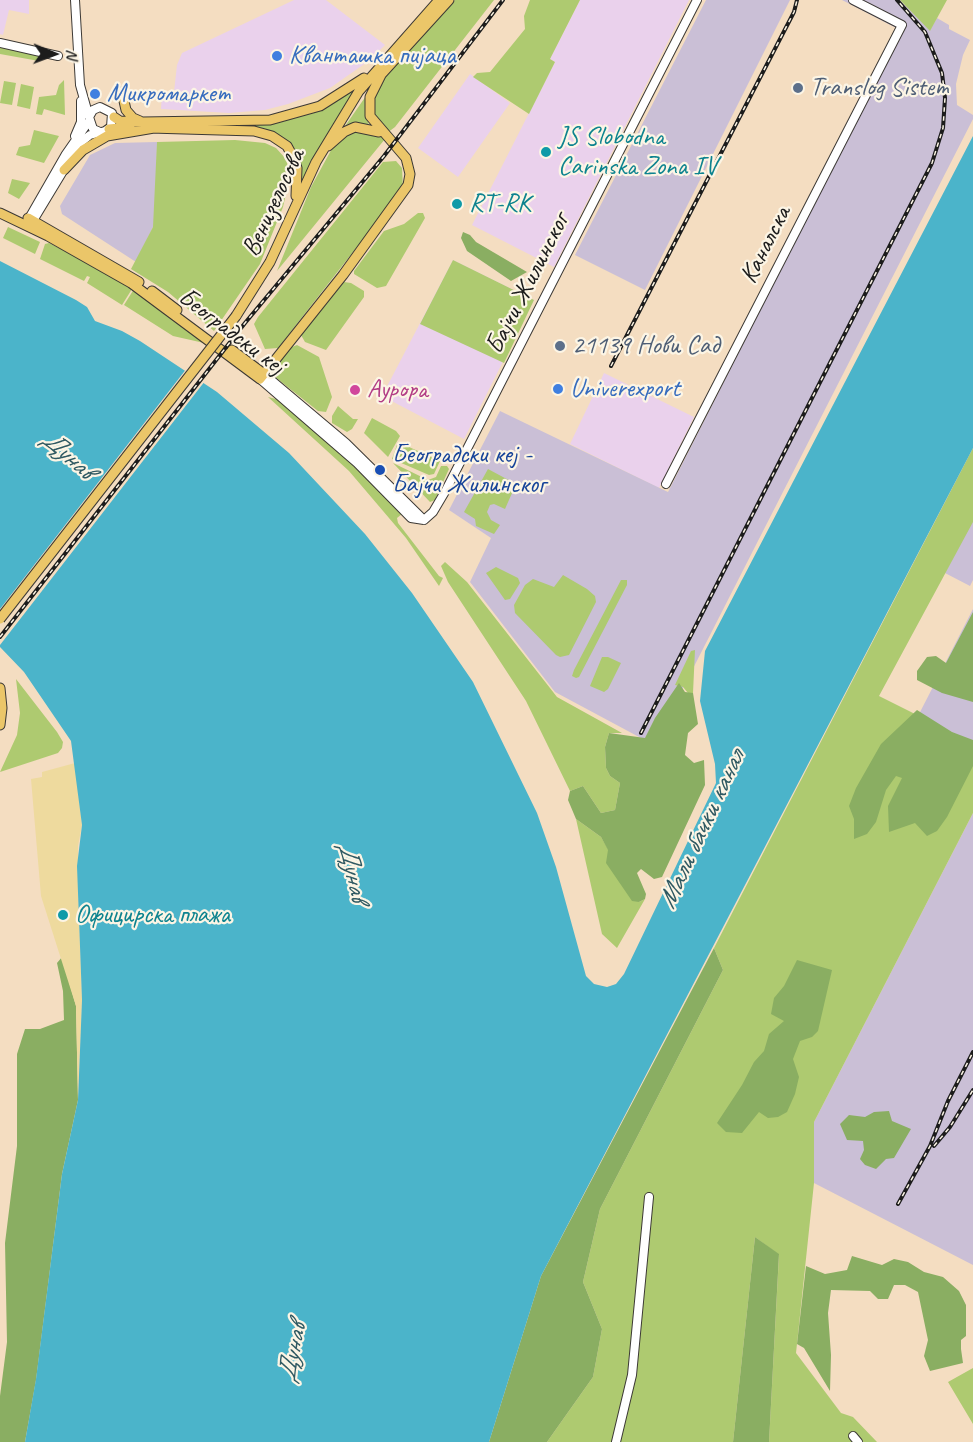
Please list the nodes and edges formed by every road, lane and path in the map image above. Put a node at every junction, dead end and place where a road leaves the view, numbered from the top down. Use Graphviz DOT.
graph roads {
  1 [pos="75,0"];
  2 [pos="439,0"];
  3 [pos="449,0"];
  4 [pos="697,0"];
  5 [pos="853,0"];
  6 [pos="0,43"];
  7 [pos="58,56"];
  8 [pos="380,70"];
  9 [pos="81,91"];
  10 [pos="122,92"];
  11 [pos="97,107"];
  12 [pos="114,117"];
  13 [pos="89,119"];
  14 [pos="142,122"];
  15 [pos="154,128"];
  16 [pos="105,131"];
  17 [pos="381,133"];
  18 [pos="70,148"];
  19 [pos="322,151"];
  20 [pos="64,170"];
  21 [pos="0,213"];
  22 [pos="292,213"];
  23 [pos="30,222"];
  24 [pos="262,376"];
  25 [pos="666,484"];
  26 [pos="414,516"];
  27 [pos="0,619"];
  28 [pos="0,688"];
  29 [pos="0,724"];
  30 [pos="649,1197"];
  31 [pos="616,1442"];
  1 -- 9 [label="street"];
  2 -- 8 [label="main road, Венизелосова"];
  3 -- 8 [label="main road, Венизелосова"];
  4 -- 26 [label="street, Бајчи Жилинског"];
  5 -- 25 [label="street, Каналска"];
  6 -- 7 [label="street"];
  8 -- 14 [label="main road"];
  8 -- 17 [label="main road"];
  8 -- 19 [label="main road, Венизелосова"];
  9 -- 11 [label="street"];
  9 -- 13 [label="street"];
  9 -- 18 [label="street"];
  10 -- 14 [label="main road"];
  11 -- 12 [label="street"];
  11 -- 13 [label="street"];
  12 -- 14 [label="main road"];
  12 -- 16 [label="street"];
  13 -- 16 [label="street"];
  13 -- 18 [label="street"];
  15 -- 16 [label="main road"];
  15 -- 20 [label="main road"];
  15 -- 22 [label="main road"];
  16 -- 20 [label="street"];
  17 -- 19 [label="main road"];
  17 -- 24 [label="main road"];
  18 -- 23 [label="street"];
  19 -- 22 [label="main road, Венизелосова"];
  20 -- 23 [label="street"];
  21 -- 23 [label="main road, Београдски кеј"];
  22 -- 27 [label="main road, Венизелосова, bridge"];
  23 -- 24 [label="main road, Београдски кеј"];
  24 -- 26 [label="street, Београдски кеј"];
  28 -- 29 [label="main road"];
  30 -- 31 [label="street"];
}
